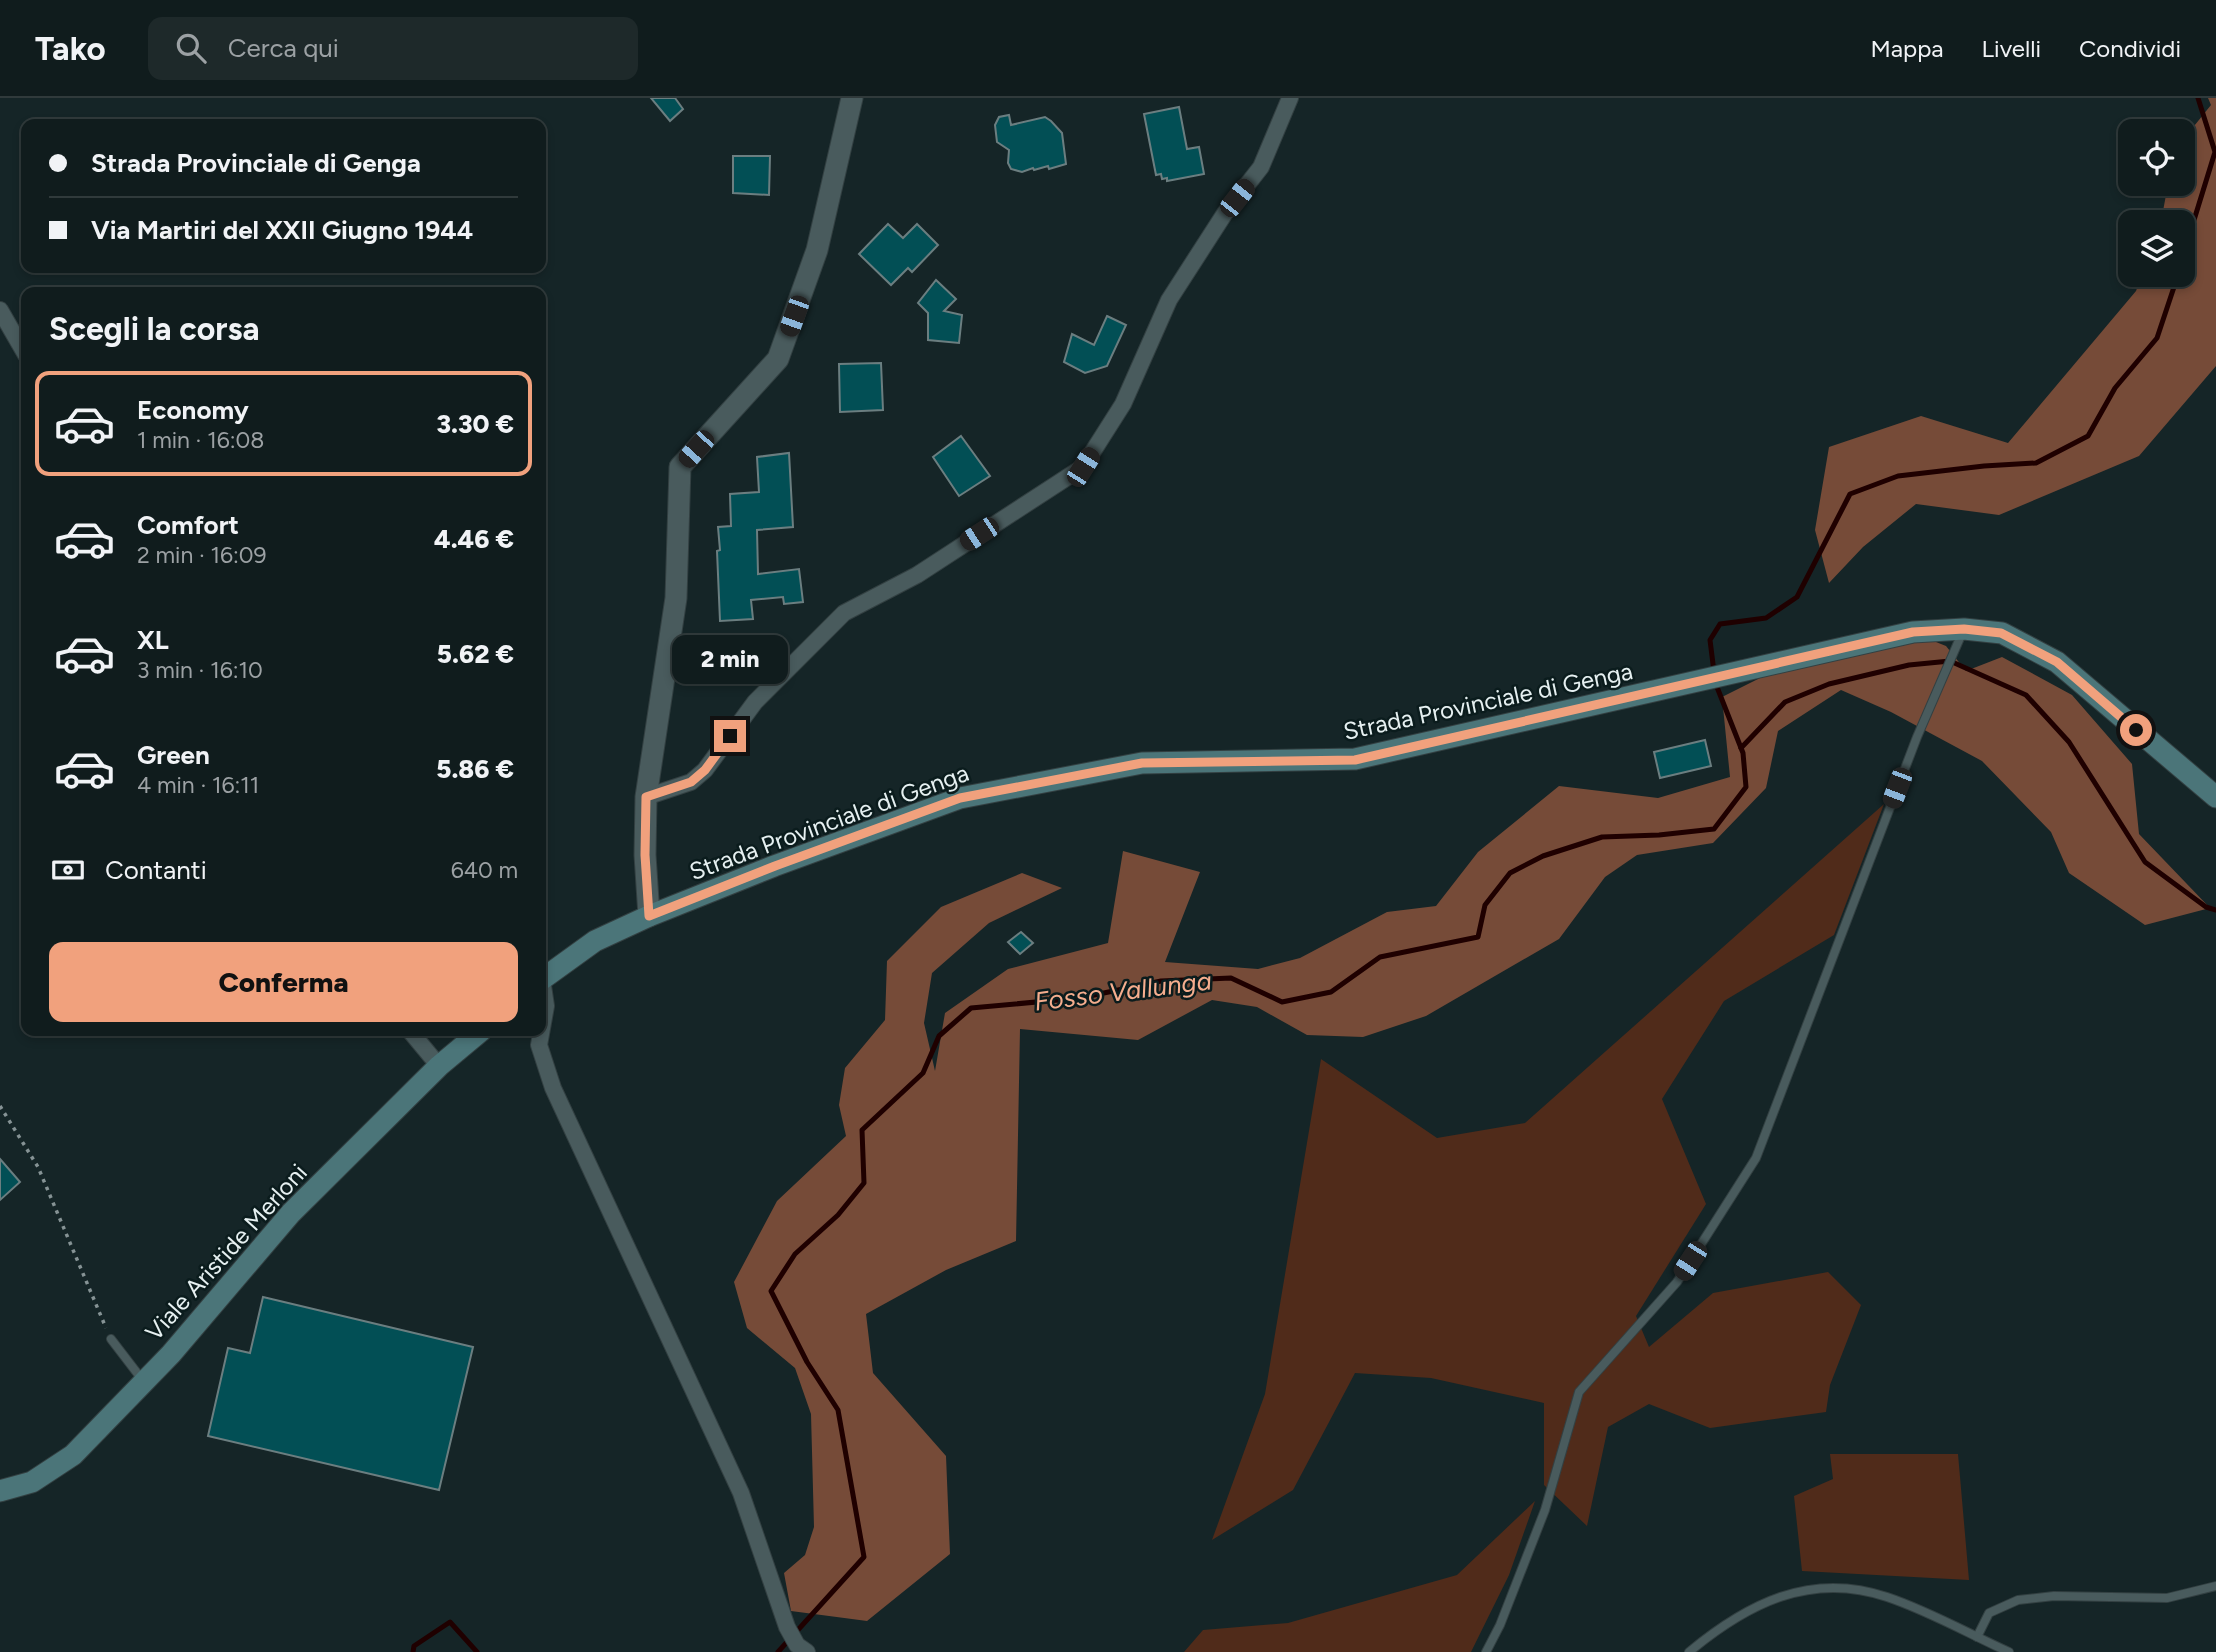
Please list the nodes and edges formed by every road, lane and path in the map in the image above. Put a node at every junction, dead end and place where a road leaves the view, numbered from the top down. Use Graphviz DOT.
graph roads {
  1 [pos="852,98"];
  2 [pos="1290,98"];
  3 [pos="0,310"];
  4 [pos="21,346"];
  5 [pos="1964,629"];
  6 [pos="646,797"];
  7 [pos="2216,797"];
  8 [pos="649,916"];
  9 [pos="546,976"];
  10 [pos="414,1036"];
  11 [pos="475,1036"];
  12 [pos="541,1036"];
  13 [pos="439,1066"];
  14 [pos="0,1106"];
  15 [pos="111,1339"];
  16 [pos="144,1382"];
  17 [pos="0,1491"];
  18 [pos="2216,1586"];
  19 [pos="1977,1637"];
  20 [pos="802,1648"];
  21 [pos="1486,1652"];
  22 [pos="1689,1652"];
  23 [pos="2010,1652"];
  1 -- 6 [label="street"];
  2 -- 6 [label="street"];
  3 -- 4 [label="street"];
  5 -- 7 [label="main road, Strada Provinciale di Genga"];
  5 -- 8 [label="main road, Strada Provinciale di Genga"];
  5 -- 21 [label="lane"];
  6 -- 8 [label="street"];
  8 -- 9 [label="main road"];
  10 -- 13 [label="street"];
  11 -- 13 [label="main road, Viale Aristide Merloni"];
  12 -- 20 [label="street"];
  13 -- 16 [label="main road, Viale Aristide Merloni"];
  14 -- 15 [label="path"];
  15 -- 16 [label="lane"];
  16 -- 17 [label="main road, Viale Aristide Merloni"];
  18 -- 19 [label="lane"];
  19 -- 22 [label="lane"];
  19 -- 23 [label="lane"];
}
